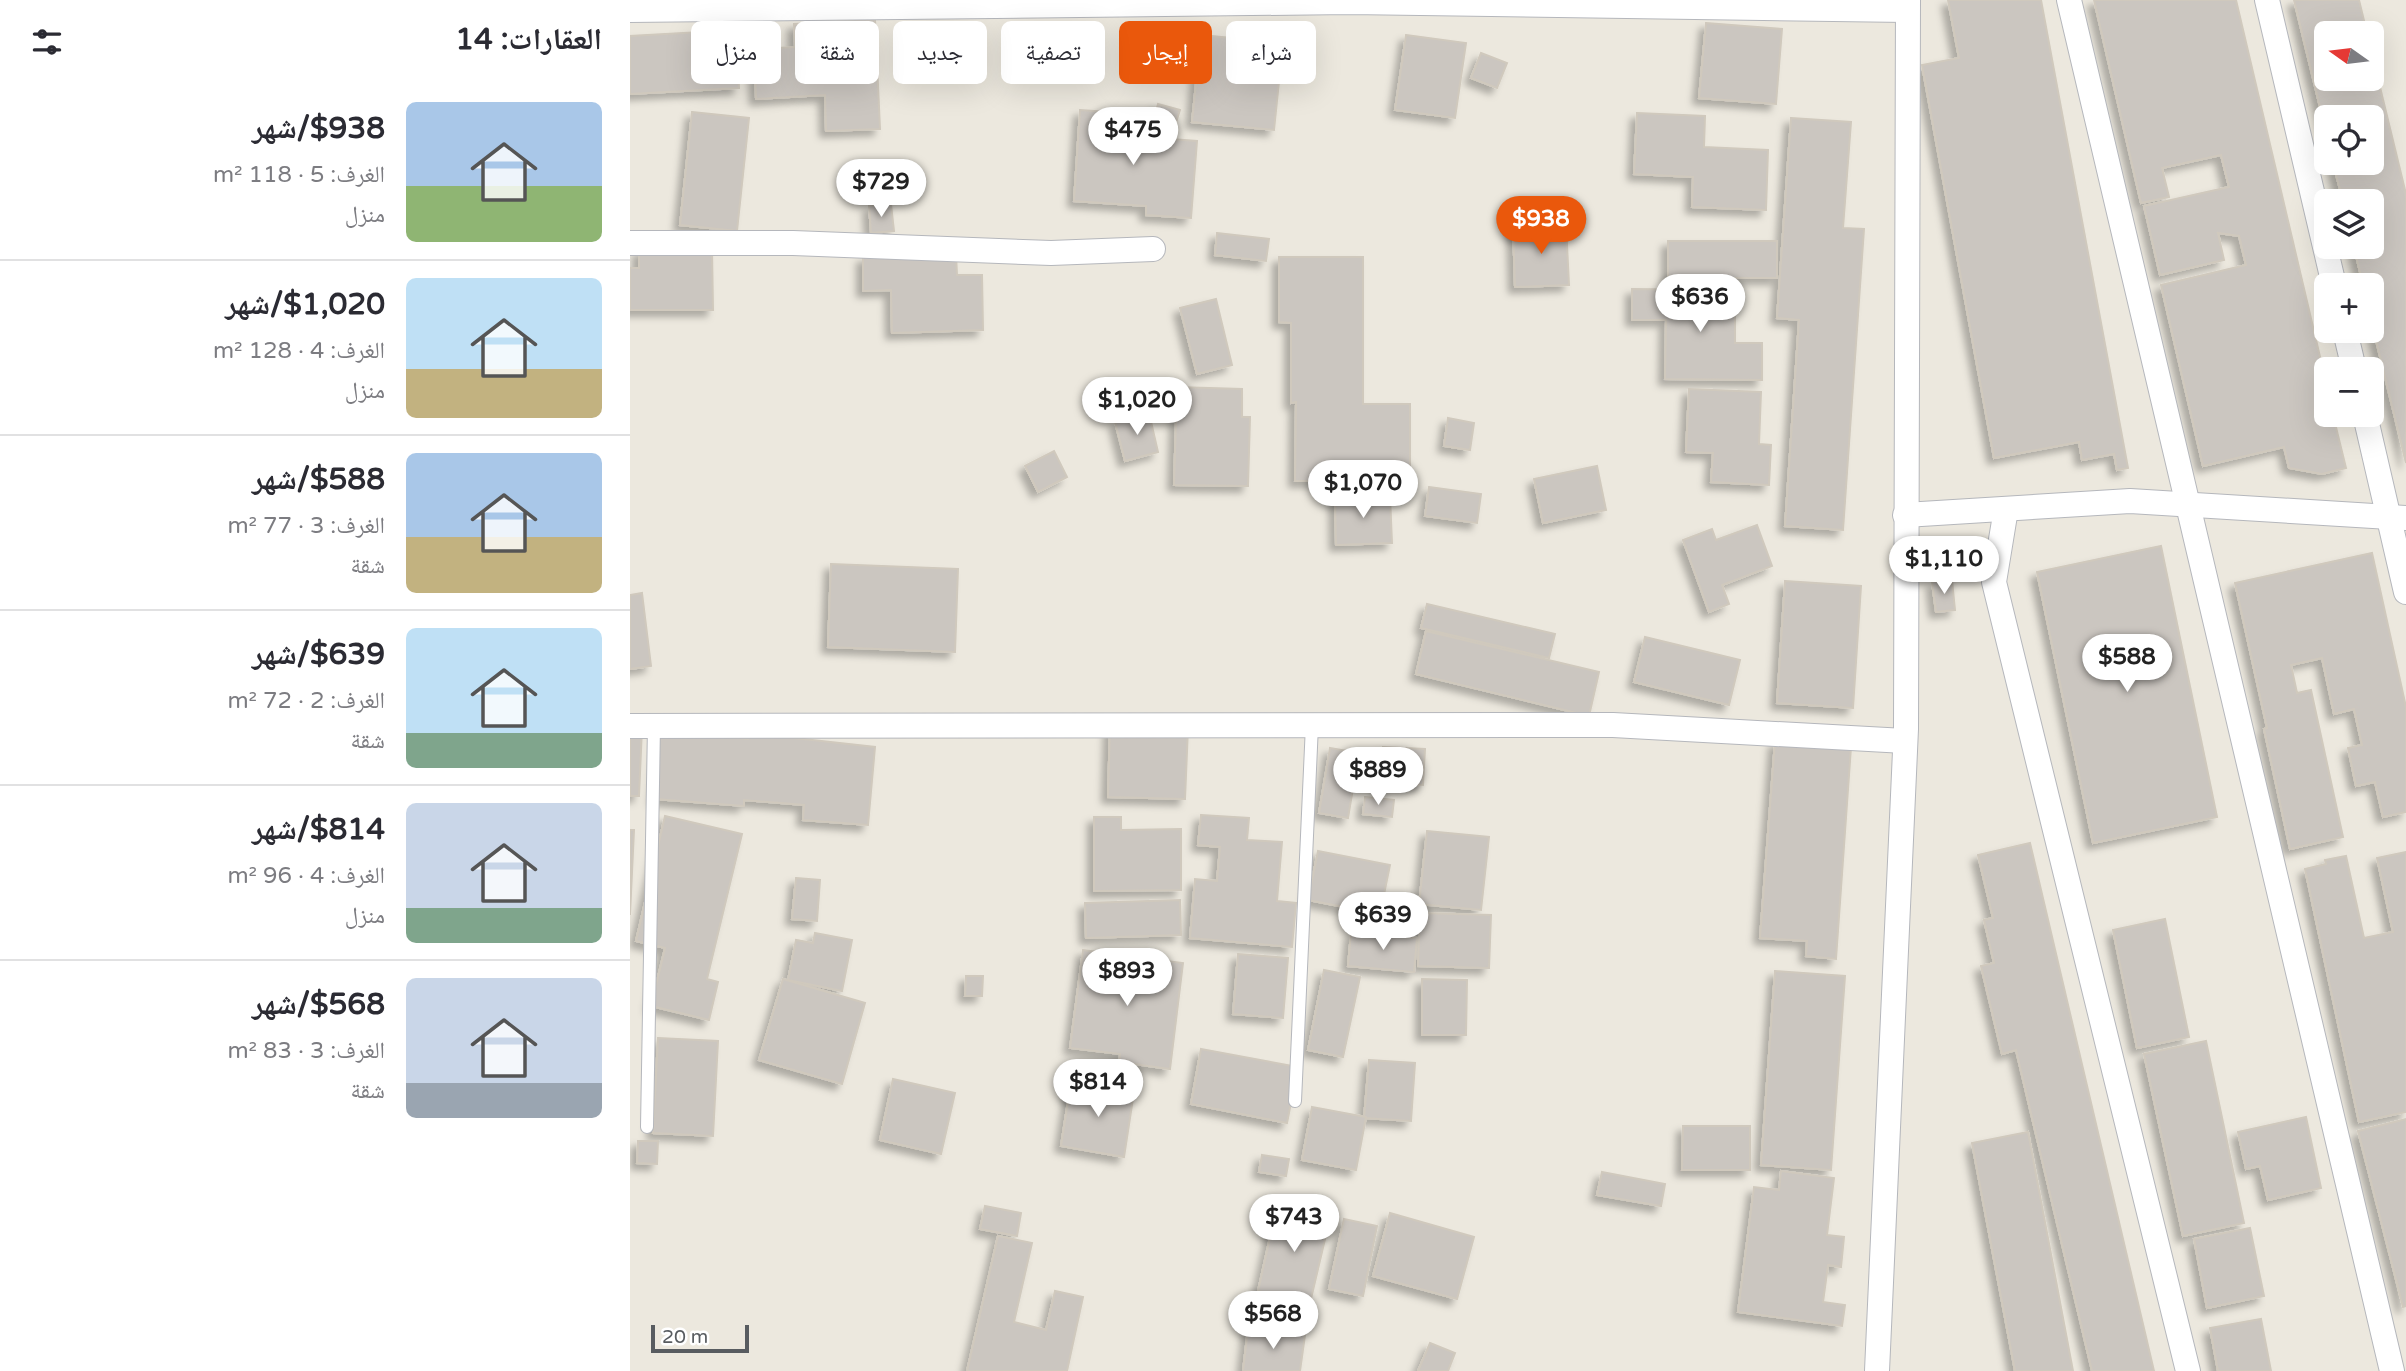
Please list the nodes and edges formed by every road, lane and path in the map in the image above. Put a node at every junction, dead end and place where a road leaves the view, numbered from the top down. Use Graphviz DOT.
graph roads {
  1 [pos="2068,0"];
  2 [pos="2267,0"];
  3 [pos="1907,5"];
  4 [pos="630,10"];
  5 [pos="630,243"];
  6 [pos="1153,249"];
  7 [pos="2331,273"];
  8 [pos="2369,427"];
  9 [pos="2188,504"];
  10 [pos="2006,509"];
  11 [pos="1905,515"];
  12 [pos="2397,518"];
  13 [pos="2406,592"];
  14 [pos="1312,725"];
  15 [pos="642,726"];
  16 [pos="1905,741"];
  17 [pos="1295,1101"];
  18 [pos="647,1128"];
  19 [pos="1877,1371"];
  20 [pos="2188,1371"];
  21 [pos="2392,1371"];
  1 -- 9 [label="street"];
  2 -- 7 [label="street"];
  3 -- 4 [label="street"];
  3 -- 11 [label="street"];
  5 -- 6 [label="street"];
  8 -- 12 [label="street"];
  9 -- 10 [label="street"];
  9 -- 12 [label="street"];
  9 -- 21 [label="street"];
  10 -- 11 [label="street"];
  10 -- 20 [label="street"];
  11 -- 16 [label="street"];
  12 -- 13 [label="street"];
  14 -- 15 [label="street"];
  14 -- 16 [label="street"];
  14 -- 17 [label="lane"];
  15 -- 18 [label="lane"];
  16 -- 19 [label="street"];
}
